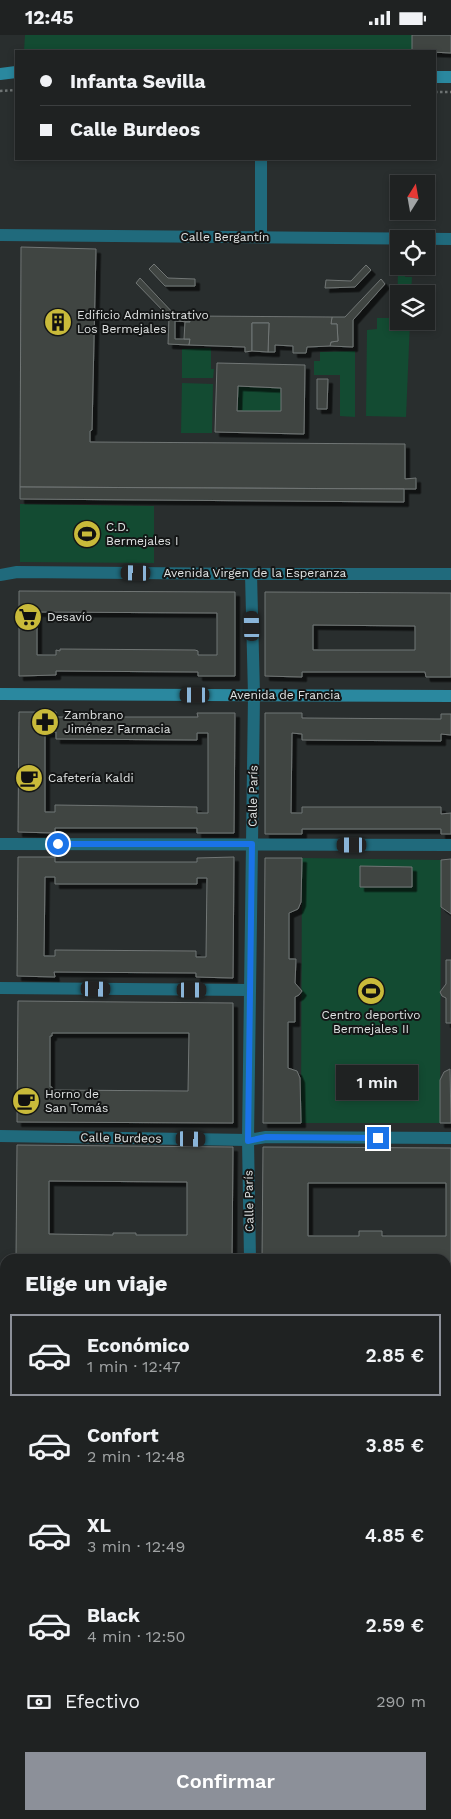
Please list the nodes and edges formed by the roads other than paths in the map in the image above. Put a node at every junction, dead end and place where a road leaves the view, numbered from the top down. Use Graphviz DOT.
graph roads {
  1 [pos="15,72"];
  2 [pos="0,74"];
  3 [pos="436,77"];
  4 [pos="451,77"];
  5 [pos="261,160"];
  6 [pos="0,235"];
  7 [pos="261,237"];
  8 [pos="451,239"];
  9 [pos="251,574"];
  10 [pos="451,574"];
  11 [pos="0,575"];
  12 [pos="0,694"];
  13 [pos="254,695"];
  14 [pos="451,696"];
  15 [pos="0,843"];
  16 [pos="252,844"];
  17 [pos="451,845"];
  18 [pos="0,988"];
  19 [pos="249,990"];
  20 [pos="0,1136"];
  21 [pos="451,1138"];
  22 [pos="248,1141"];
  23 [pos="250,1254"];
  1 -- 2 [label="street"];
  3 -- 4 [label="street"];
  5 -- 7 [label="street"];
  6 -- 7 [label="street, Calle Bergantín"];
  7 -- 8 [label="street, Calle Bergantín"];
  9 -- 10 [label="street, Avenida Virgen de la Esperanza"];
  9 -- 11 [label="street, Avenida Virgen de la Esperanza"];
  9 -- 13 [label="street, Calle París"];
  12 -- 13 [label="street, Avenida de Francia"];
  13 -- 14 [label="street, Avenida de Francia"];
  13 -- 16 [label="street, Calle París"];
  15 -- 16 [label="street"];
  16 -- 17 [label="street"];
  16 -- 19 [label="street, Calle París"];
  18 -- 19 [label="street"];
  19 -- 22 [label="street, Calle París"];
  20 -- 22 [label="street, Calle Burdeos"];
  21 -- 22 [label="street, Calle Burdeos"];
  22 -- 23 [label="street, Calle París"];
}
